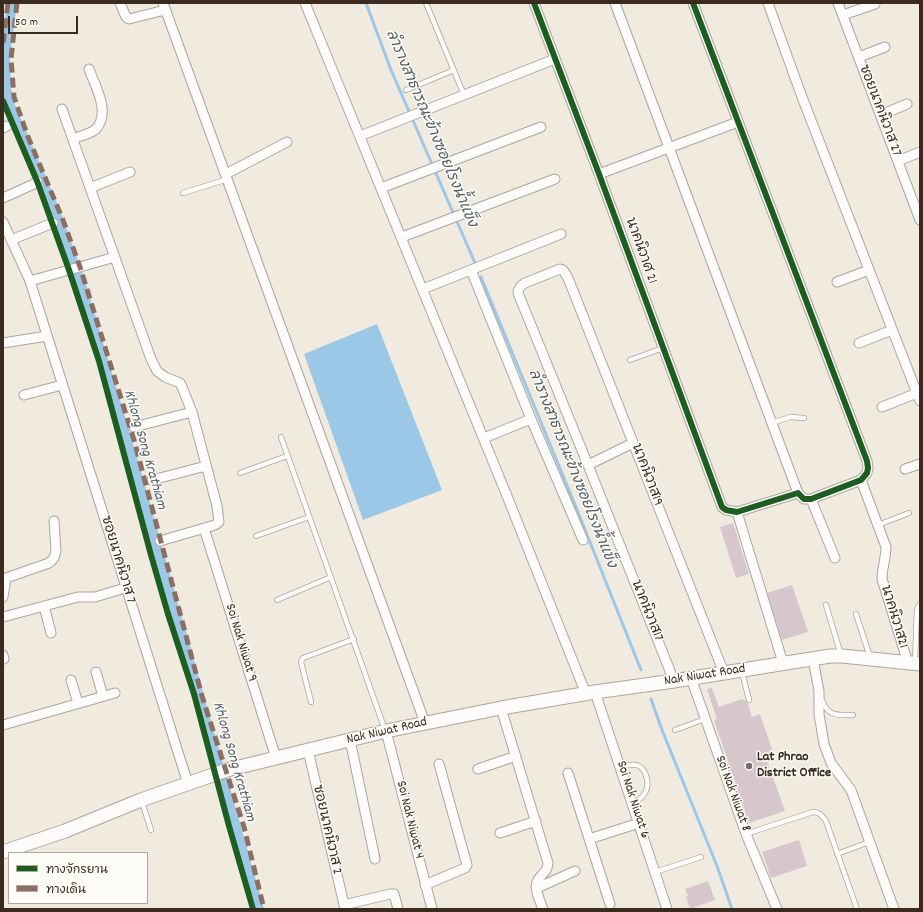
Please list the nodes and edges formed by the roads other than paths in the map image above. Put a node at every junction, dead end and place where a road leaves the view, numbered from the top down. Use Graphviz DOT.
graph roads {
  1 [pos="120,3"];
  2 [pos="305,3"];
  3 [pos="426,3"];
  4 [pos="534,3"];
  5 [pos="615,3"];
  6 [pos="693,3"];
  7 [pos="768,3"];
  8 [pos="838,3"];
  9 [pos="875,4"];
  10 [pos="164,7"];
  11 [pos="843,16"];
  12 [pos="885,47"];
  13 [pos="859,57"];
  14 [pos="556,59"];
  15 [pos="89,69"];
  16 [pos="454,70"];
  17 [pos="406,90"];
  18 [pos="464,95"];
  19 [pos="907,104"];
  20 [pos="62,109"];
  21 [pos="881,115"];
  22 [pos="738,122"];
  23 [pos="541,126"];
  24 [pos="360,136"];
  25 [pos="73,139"];
  26 [pos="287,142"];
  27 [pos="668,147"];
  28 [pos="920,152"];
  29 [pos="898,161"];
  30 [pos="130,172"];
  31 [pos="599,174"];
  32 [pos="227,177"];
  33 [pos="555,179"];
  34 [pos="38,182"];
  35 [pos="90,188"];
  36 [pos="381,188"];
  37 [pos="183,193"];
  38 [pos="3,198"];
  39 [pos="917,204"];
  40 [pos="920,220"];
  41 [pos="3,222"];
  42 [pos="53,223"];
  43 [pos="562,234"];
  44 [pos="402,237"];
  45 [pos="11,240"];
  46 [pos="115,257"];
  47 [pos="471,270"];
  48 [pos="869,270"];
  49 [pos="30,281"];
  50 [pos="837,282"];
  51 [pos="423,289"];
  52 [pos="519,296"];
  53 [pos="892,330"];
  54 [pos="47,336"];
  55 [pos="3,343"];
  56 [pos="859,343"];
  57 [pos="663,348"];
  58 [pos="630,360"];
  59 [pos="62,385"];
  60 [pos="24,395"];
  61 [pos="918,397"];
  62 [pos="882,407"];
  63 [pos="192,412"];
  64 [pos="804,418"];
  65 [pos="531,419"];
  66 [pos="772,423"];
  67 [pos="134,427"];
  68 [pos="281,437"];
  69 [pos="484,438"];
  70 [pos="633,443"];
  71 [pos="287,456"];
  72 [pos="920,464"];
  73 [pos="588,465"];
  74 [pos="206,466"];
  75 [pos="905,469"];
  76 [pos="240,473"];
  77 [pos="152,480"];
  78 [pos="861,480"];
  79 [pos="798,493"];
  80 [pos="811,499"];
  81 [pos="737,512"];
  82 [pos="909,513"];
  83 [pos="309,517"];
  84 [pos="54,521"];
  85 [pos="878,525"];
  86 [pos="204,528"];
  87 [pos="256,536"];
  88 [pos="583,540"];
  89 [pos="160,541"];
  90 [pos="835,558"];
  91 [pos="5,578"];
  92 [pos="331,578"];
  93 [pos="125,588"];
  94 [pos="3,597"];
  95 [pos="277,600"];
  96 [pos="920,604"];
  97 [pos="826,605"];
  98 [pos="44,606"];
  99 [pos="856,614"];
  100 [pos="3,617"];
  101 [pos="51,633"];
  102 [pos="354,639"];
  103 [pos="842,656"];
  104 [pos="813,659"];
  105 [pos="871,659"];
  106 [pos="783,663"];
  107 [pos="914,663"];
  108 [pos="742,670"];
  109 [pos="96,672"];
  110 [pos="724,673"];
  111 [pos="691,678"];
  112 [pos="71,680"];
  113 [pos="674,681"];
  114 [pos="818,691"];
  115 [pos="115,693"];
  116 [pos="590,693"];
  117 [pos="103,696"];
  118 [pos="749,700"];
  119 [pos="312,702"];
  120 [pos="78,703"];
  121 [pos="501,708"];
  122 [pos="852,715"];
  123 [pos="705,719"];
  124 [pos="425,723"];
  125 [pos="3,725"];
  126 [pos="675,730"];
  127 [pos="386,731"];
  128 [pos="350,740"];
  129 [pos="308,750"];
  130 [pos="516,756"];
  131 [pos="276,758"];
  132 [pos="438,764"];
  133 [pos="621,766"];
  134 [pos="478,768"];
  135 [pos="568,773"];
  136 [pos="188,784"];
  137 [pos="141,800"];
  138 [pos="633,804"];
  139 [pos="536,821"];
  140 [pos="639,823"];
  141 [pos="150,830"];
  142 [pos="500,833"];
  143 [pos="746,834"];
  144 [pos="589,839"];
  145 [pos="869,842"];
  146 [pos="3,851"];
  147 [pos="837,854"];
  148 [pos="700,857"];
  149 [pos="375,859"];
  150 [pos="575,871"];
  151 [pos="655,872"];
  152 [pos="425,885"];
  153 [pos="536,888"];
  154 [pos="610,904"];
  155 [pos="344,907"];
  156 [pos="398,909"];
  157 [pos="432,909"];
  158 [pos="543,909"];
  159 [pos="667,909"];
  160 [pos="778,909"];
  161 [pos="857,909"];
  162 [pos="894,909"];
  1 -- 10 [label="street"];
  2 -- 24 [label="street, Soi Nak Niwat 6"];
  3 -- 16 [label="lane"];
  4 -- 14 [label="street, นาคนิวาศ 21"];
  5 -- 27 [label="street"];
  6 -- 22 [label="street"];
  7 -- 48 [label="street"];
  8 -- 11 [label="street, ซอยนาคนิวาส 27"];
  9 -- 11 [label="street"];
  10 -- 32 [label="street"];
  11 -- 13 [label="street, ซอยนาคนิวาส 27"];
  12 -- 13 [label="street"];
  13 -- 21 [label="street, ซอยนาคนิวาส 27"];
  14 -- 18 [label="street"];
  14 -- 31 [label="street, นาคนิวาศ 21"];
  15 -- 25 [label="street"];
  16 -- 17 [label="lane"];
  16 -- 18 [label="lane"];
  18 -- 24 [label="street"];
  19 -- 21 [label="street"];
  20 -- 25 [label="street"];
  21 -- 29 [label="street, ซอยนาคนิวาส 27"];
  22 -- 27 [label="street"];
  22 -- 78 [label="street"];
  23 -- 36 [label="street"];
  24 -- 36 [label="street, Soi Nak Niwat 6"];
  25 -- 35 [label="street"];
  26 -- 32 [label="street"];
  27 -- 31 [label="street"];
  27 -- 66 [label="street"];
  28 -- 29 [label="street"];
  29 -- 39 [label="street, ซอยนาคนิวาส 27"];
  30 -- 35 [label="street"];
  31 -- 57 [label="street, นาคนิวาศ 21"];
  32 -- 37 [label="lane"];
  32 -- 124 [label="street"];
  33 -- 44 [label="street"];
  34 -- 38 [label="street"];
  35 -- 46 [label="street"];
  36 -- 44 [label="street, Soi Nak Niwat 6"];
  39 -- 40 [label="street, ซอยนาคนิวาส 27"];
  41 -- 45 [label="street, ซอยนาคนิวาส 7"];
  42 -- 45 [label="street"];
  43 -- 47 [label="street"];
  44 -- 51 [label="street, Soi Nak Niwat 6"];
  45 -- 49 [label="street, ซอยนาคนิวาส 7"];
  46 -- 49 [label="street"];
  46 -- 63 [label="street"];
  47 -- 51 [label="street"];
  47 -- 65 [label="street"];
  48 -- 50 [label="street"];
  48 -- 53 [label="street"];
  49 -- 54 [label="street, ซอยนาคนิวาส 7"];
  51 -- 69 [label="street, Soi Nak Niwat 6"];
  52 -- 70 [label="street, นาคนิวาส19"];
  52 -- 73 [label="street, นาคนิวาส17"];
  53 -- 56 [label="street"];
  53 -- 61 [label="street"];
  54 -- 55 [label="street"];
  54 -- 59 [label="street, ซอยนาคนิวาส 7"];
  57 -- 58 [label="lane"];
  57 -- 81 [label="street, นาคนิวาศ 21"];
  59 -- 60 [label="street"];
  59 -- 93 [label="street, ซอยนาคนิวาส 7"];
  61 -- 62 [label="street"];
  63 -- 67 [label="street"];
  63 -- 74 [label="street"];
  64 -- 66 [label="lane"];
  65 -- 69 [label="street"];
  65 -- 88 [label="street"];
  66 -- 79 [label="street"];
  68 -- 71 [label="lane"];
  69 -- 116 [label="street, Soi Nak Niwat 6"];
  70 -- 73 [label="street"];
  70 -- 110 [label="street, นาคนิวาส19"];
  71 -- 76 [label="lane"];
  71 -- 83 [label="lane"];
  72 -- 75 [label="street"];
  73 -- 113 [label="street, นาคนิวาส17"];
  74 -- 77 [label="street"];
  74 -- 86 [label="street"];
  78 -- 80 [label="street"];
  78 -- 85 [label="street, นาคนิวาส21"];
  79 -- 80 [label="street"];
  79 -- 81 [label="street"];
  80 -- 90 [label="street"];
  81 -- 106 [label="street"];
  82 -- 85 [label="lane"];
  83 -- 87 [label="lane"];
  83 -- 92 [label="lane"];
  84 -- 91 [label="street"];
  85 -- 107 [label="street, นาคนิวาส21"];
  86 -- 89 [label="street"];
  86 -- 131 [label="street, Soi Nak Niwat 9"];
  91 -- 94 [label="street"];
  92 -- 95 [label="lane"];
  92 -- 102 [label="lane"];
  93 -- 98 [label="street"];
  93 -- 136 [label="street, ซอยนาคนิวาส 7"];
  96 -- 107 [label="lane"];
  97 -- 103 [label="lane"];
  98 -- 100 [label="street"];
  98 -- 101 [label="street"];
  99 -- 105 [label="lane"];
  102 -- 119 [label="lane"];
  102 -- 127 [label="lane"];
  103 -- 104 [label="main road, Nak Niwat Road"];
  103 -- 105 [label="main road, Nak Niwat Road"];
  104 -- 106 [label="main road, Nak Niwat Road"];
  104 -- 114 [label="street"];
  105 -- 107 [label="main road, Nak Niwat Road"];
  106 -- 108 [label="main road, Nak Niwat Road"];
  108 -- 110 [label="main road, Nak Niwat Road"];
  108 -- 118 [label="lane"];
  109 -- 117 [label="street"];
  110 -- 111 [label="main road, Nak Niwat Road"];
  111 -- 113 [label="main road, Nak Niwat Road"];
  111 -- 123 [label="street, Soi Nak Niwat 8"];
  112 -- 120 [label="street"];
  113 -- 116 [label="main road, Nak Niwat Road"];
  114 -- 122 [label="lane"];
  114 -- 145 [label="street"];
  115 -- 117 [label="street"];
  116 -- 121 [label="main road, Nak Niwat Road"];
  116 -- 133 [label="street, Soi Nak Niwat 6"];
  117 -- 120 [label="street"];
  120 -- 125 [label="street"];
  121 -- 124 [label="main road, Nak Niwat Road"];
  121 -- 130 [label="street"];
  123 -- 126 [label="lane"];
  123 -- 143 [label="street, Soi Nak Niwat 8"];
  124 -- 127 [label="main road, Nak Niwat Road"];
  127 -- 128 [label="main road, Nak Niwat Road"];
  127 -- 152 [label="street, Soi Nak Niwat 4"];
  128 -- 129 [label="main road, Nak Niwat Road"];
  128 -- 149 [label="street"];
  129 -- 131 [label="main road, Nak Niwat Road"];
  129 -- 155 [label="street, ซอยนาคนิวาส 2"];
  130 -- 134 [label="street"];
  130 -- 139 [label="street"];
  131 -- 136 [label="main road, Nak Niwat Road"];
  132 -- 152 [label="street"];
  133 -- 138 [label="street, Soi Nak Niwat 6"];
  133 -- 138 [label="lane"];
  135 -- 144 [label="street"];
  136 -- 137 [label="main road, Nak Niwat Road"];
  137 -- 141 [label="lane"];
  137 -- 146 [label="main road, Nak Niwat Road"];
  138 -- 140 [label="street, Soi Nak Niwat 6"];
  139 -- 142 [label="street"];
  139 -- 153 [label="street"];
  140 -- 144 [label="street"];
  140 -- 151 [label="street, Soi Nak Niwat 6"];
  143 -- 147 [label="lane"];
  143 -- 160 [label="street, Soi Nak Niwat 8"];
  144 -- 154 [label="street"];
  145 -- 147 [label="lane"];
  145 -- 162 [label="street"];
  147 -- 161 [label="lane"];
  148 -- 151 [label="lane"];
  150 -- 153 [label="street"];
  151 -- 159 [label="street, Soi Nak Niwat 6"];
  152 -- 157 [label="street, Soi Nak Niwat 4"];
  153 -- 158 [label="street"];
  155 -- 156 [label="street"];
}
